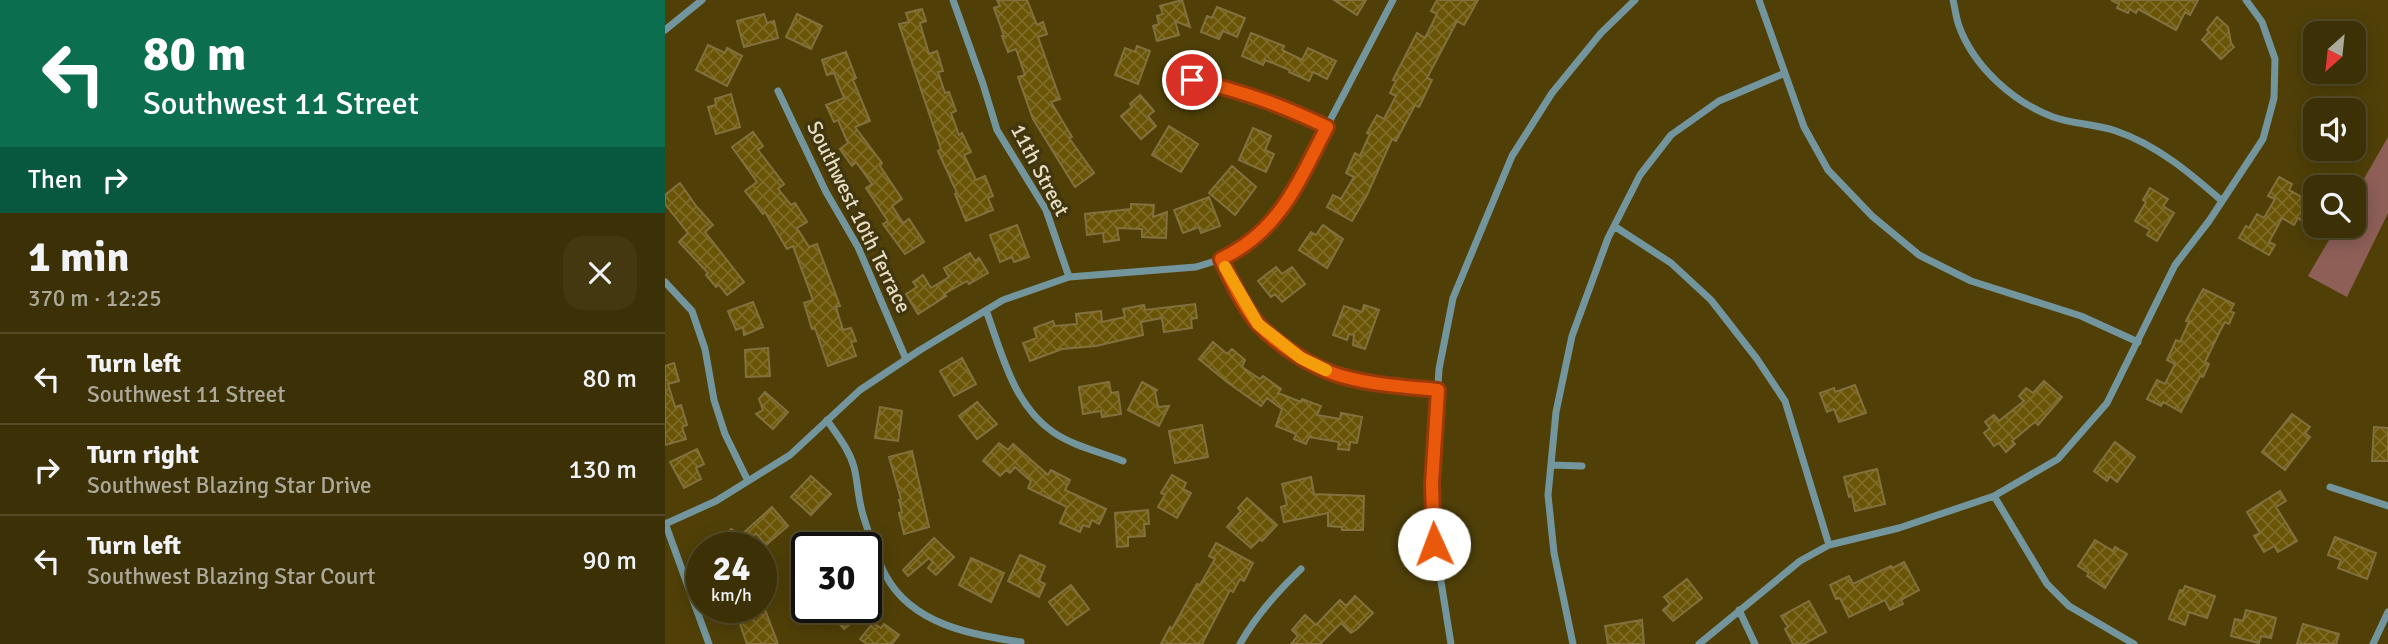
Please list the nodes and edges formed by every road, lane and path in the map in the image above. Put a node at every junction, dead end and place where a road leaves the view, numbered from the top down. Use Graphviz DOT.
graph roads {
  1 [pos="702,0"];
  2 [pos="953,0"];
  3 [pos="1393,0"];
  4 [pos="1635,0"];
  5 [pos="1759,0"];
  6 [pos="1953,0"];
  7 [pos="2245,0"];
  8 [pos="665,30"];
  9 [pos="1785,73"];
  10 [pos="1192,80"];
  11 [pos="778,91"];
  12 [pos="1327,127"];
  13 [pos="2223,201"];
  14 [pos="1614,226"];
  15 [pos="1221,259"];
  16 [pos="1069,277"];
  17 [pos="665,282"];
  18 [pos="986,310"];
  19 [pos="2138,342"];
  20 [pos="906,359"];
  21 [pos="1438,390"];
  22 [pos="827,421"];
  23 [pos="1123,461"];
  24 [pos="1551,465"];
  25 [pos="1582,466"];
  26 [pos="748,481"];
  27 [pos="2330,487"];
  28 [pos="1994,496"];
  29 [pos="2388,506"];
  30 [pos="665,524"];
  31 [pos="1829,545"];
  32 [pos="1301,569"];
  33 [pos="1739,610"];
  34 [pos="2388,612"];
  35 [pos="1021,642"];
  36 [pos="709,644"];
  37 [pos="1240,644"];
  38 [pos="1451,644"];
  39 [pos="1573,644"];
  40 [pos="1699,644"];
  41 [pos="1755,644"];
  42 [pos="2134,644"];
  43 [pos="2374,644"];
  1 -- 8 [label="street"];
  2 -- 16 [label="street, 11th Street"];
  3 -- 12 [label="street"];
  4 -- 21 [label="street"];
  5 -- 9 [label="street"];
  6 -- 13 [label="street"];
  7 -- 13 [label="street"];
  9 -- 14 [label="street"];
  9 -- 19 [label="street"];
  10 -- 12 [label="street"];
  11 -- 20 [label="street, Southwest 10th Terrace"];
  12 -- 15 [label="street"];
  13 -- 19 [label="street"];
  14 -- 24 [label="street"];
  14 -- 31 [label="street"];
  15 -- 16 [label="street"];
  15 -- 21 [label="street"];
  16 -- 18 [label="street"];
  17 -- 26 [label="street"];
  18 -- 20 [label="street"];
  18 -- 23 [label="street"];
  19 -- 28 [label="street"];
  20 -- 22 [label="street"];
  21 -- 38 [label="street"];
  22 -- 26 [label="street"];
  22 -- 35 [label="street"];
  24 -- 25 [label="street"];
  24 -- 39 [label="street"];
  26 -- 30 [label="street"];
  27 -- 29 [label="street"];
  28 -- 31 [label="street"];
  28 -- 42 [label="street"];
  30 -- 36 [label="street"];
  31 -- 33 [label="street"];
  32 -- 37 [label="street"];
  33 -- 40 [label="street"];
  33 -- 41 [label="street"];
  34 -- 43 [label="street"];
}
